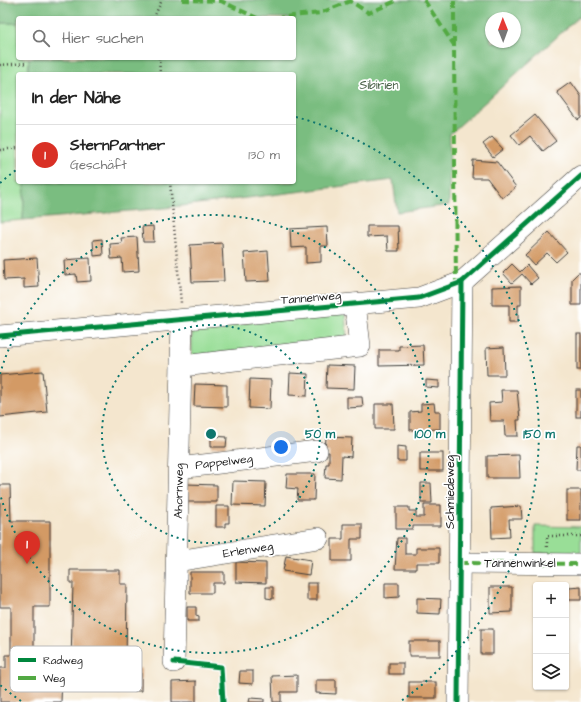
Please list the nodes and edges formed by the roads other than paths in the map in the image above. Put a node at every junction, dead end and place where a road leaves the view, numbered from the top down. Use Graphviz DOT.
graph roads {
  1 [pos="581,176"];
  2 [pos="462,282"];
  3 [pos="355,304"];
  4 [pos="182,320"];
  5 [pos="0,336"];
  6 [pos="182,366"];
  7 [pos="317,451"];
  8 [pos="179,468"];
  9 [pos="318,538"];
  10 [pos="177,561"];
  11 [pos="460,563"];
  12 [pos="581,564"];
  13 [pos="174,662"];
  14 [pos="458,702"];
  1 -- 2 [label="street, Tannenweg"];
  2 -- 3 [label="street, Tannenweg"];
  2 -- 11 [label="street, Schmiedeweg"];
  3 -- 4 [label="street, Tannenweg"];
  3 -- 6 [label="street"];
  4 -- 5 [label="street, Tannenweg"];
  4 -- 6 [label="street, Ahornweg"];
  6 -- 8 [label="street, Ahornweg"];
  7 -- 8 [label="street, Pappelweg"];
  8 -- 10 [label="street, Ahornweg"];
  9 -- 10 [label="street, Erlenweg"];
  10 -- 13 [label="street, Ahornweg"];
  11 -- 12 [label="street, Tannenwinkel"];
  11 -- 14 [label="street, Schmiedeweg"];
}
